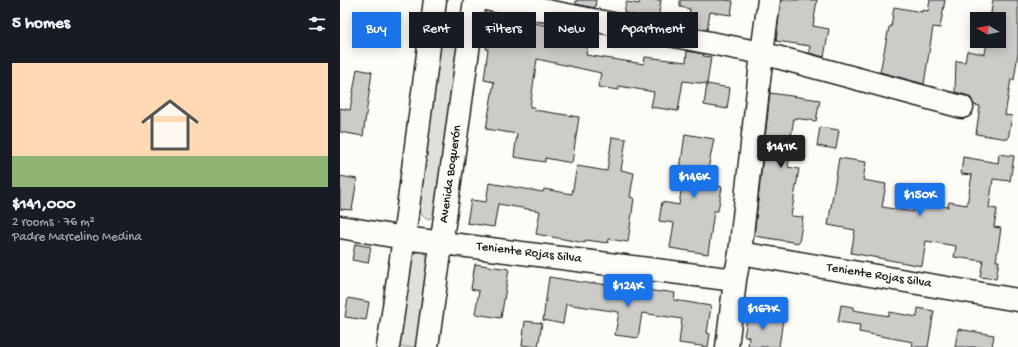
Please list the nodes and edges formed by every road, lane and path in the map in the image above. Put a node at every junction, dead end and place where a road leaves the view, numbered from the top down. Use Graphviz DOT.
graph roads {
  1 [pos="435,0"];
  2 [pos="475,0"];
  3 [pos="490,0"];
  4 [pos="769,0"];
  5 [pos="762,53"];
  6 [pos="962,107"];
  7 [pos="340,227"];
  8 [pos="404,238"];
  9 [pos="442,242"];
  10 [pos="740,253"];
  11 [pos="735,280"];
  12 [pos="1018,300"];
  13 [pos="388,347"];
  14 [pos="427,347"];
  15 [pos="727,347"];
  1 -- 8 [label="street"];
  2 -- 9 [label="street, Avenida Boquerón"];
  3 -- 5 [label="street"];
  4 -- 5 [label="street"];
  5 -- 6 [label="street"];
  5 -- 10 [label="street"];
  7 -- 8 [label="street, Teniente Rojas Silva"];
  8 -- 9 [label="street, Teniente Rojas Silva"];
  8 -- 13 [label="street"];
  9 -- 11 [label="street, Teniente Rojas Silva"];
  9 -- 14 [label="street, Avenida Boquerón"];
  10 -- 11 [label="street"];
  10 -- 12 [label="street, Teniente Rojas Silva"];
  11 -- 15 [label="street"];
}
